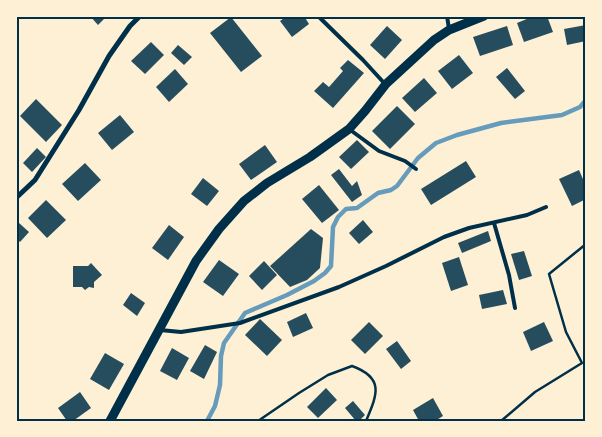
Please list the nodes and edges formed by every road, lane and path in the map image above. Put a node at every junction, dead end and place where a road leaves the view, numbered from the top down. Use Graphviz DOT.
graph roads {
  1 [pos="140,16"];
  2 [pos="318,16"];
  3 [pos="447,16"];
  4 [pos="484,16"];
  5 [pos="449,30"];
  6 [pos="386,84"];
  7 [pos="349,129"];
  8 [pos="416,169"];
  9 [pos="16,198"];
  10 [pos="546,207"];
  11 [pos="494,223"];
  12 [pos="586,244"];
  13 [pos="515,308"];
  14 [pos="159,330"];
  15 [pos="110,421"];
  16 [pos="258,421"];
  17 [pos="366,421"];
  18 [pos="501,421"];
  1 -- 9 [label="street"];
  2 -- 6 [label="lane"];
  3 -- 5 [label="lane"];
  4 -- 5 [label="street"];
  5 -- 6 [label="street"];
  6 -- 7 [label="street"];
  7 -- 8 [label="lane"];
  7 -- 14 [label="street"];
  10 -- 11 [label="lane"];
  11 -- 13 [label="lane"];
  11 -- 14 [label="lane"];
  12 -- 18 [label="path"];
  14 -- 15 [label="street"];
  16 -- 17 [label="path"];
}
